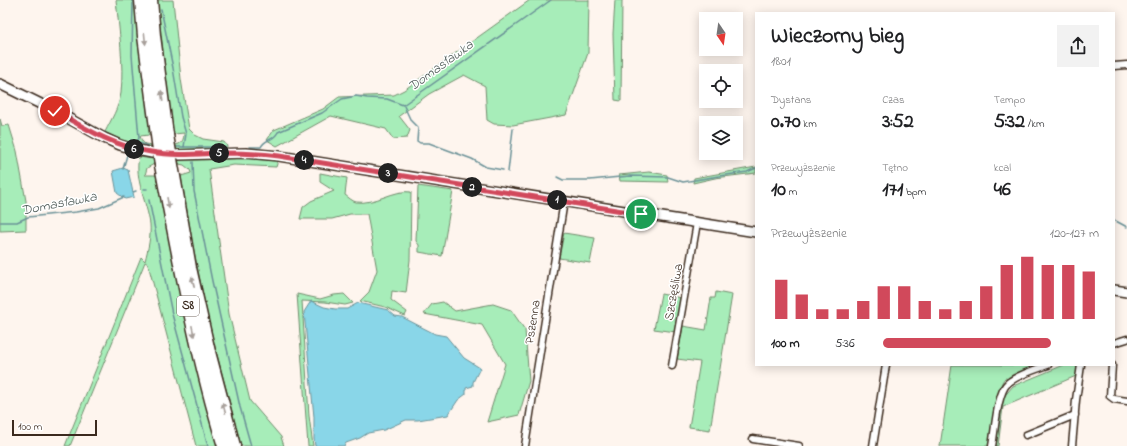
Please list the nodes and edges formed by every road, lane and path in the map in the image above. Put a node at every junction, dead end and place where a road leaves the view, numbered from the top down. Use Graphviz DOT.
graph roads {
  1 [pos="141,0"];
  2 [pos="151,0"];
  3 [pos="1127,65"];
  4 [pos="1115,66"];
  5 [pos="0,84"];
  6 [pos="162,135"];
  7 [pos="166,165"];
  8 [pos="564,201"];
  9 [pos="697,223"];
  10 [pos="755,232"];
  11 [pos="1115,290"];
  12 [pos="1127,292"];
  13 [pos="1127,339"];
  14 [pos="1115,343"];
  15 [pos="672,366"];
  16 [pos="886,366"];
  17 [pos="1046,366"];
  18 [pos="1081,366"];
  19 [pos="1112,366"];
  20 [pos="1127,401"];
  21 [pos="1075,415"];
  22 [pos="1026,435"];
  23 [pos="753,439"];
  24 [pos="224,446"];
  25 [pos="234,446"];
  26 [pos="525,446"];
  27 [pos="799,446"];
  28 [pos="873,446"];
  29 [pos="992,446"];
  30 [pos="1072,446"];
  1 -- 6 [label="highway, S8, one-way"];
  6 -- 2 [label="highway, S8, one-way"];
  3 -- 4 [label="street"];
  5 -- 8 [label="street"];
  6 -- 7 [label="highway, S8, bridge"];
  7 -- 24 [label="highway, S8, one-way"];
  25 -- 7 [label="highway, S8, one-way"];
  8 -- 9 [label="street"];
  8 -- 26 [label="street, Pszenna"];
  9 -- 10 [label="street"];
  9 -- 15 [label="street, Szczęśliwa"];
  11 -- 12 [label="street"];
  13 -- 14 [label="street"];
  16 -- 28 [label="street"];
  17 -- 29 [label="street"];
  18 -- 21 [label="street"];
  19 -- 20 [label="street"];
  21 -- 22 [label="street"];
  21 -- 30 [label="street"];
  23 -- 27 [label="street"];
}
